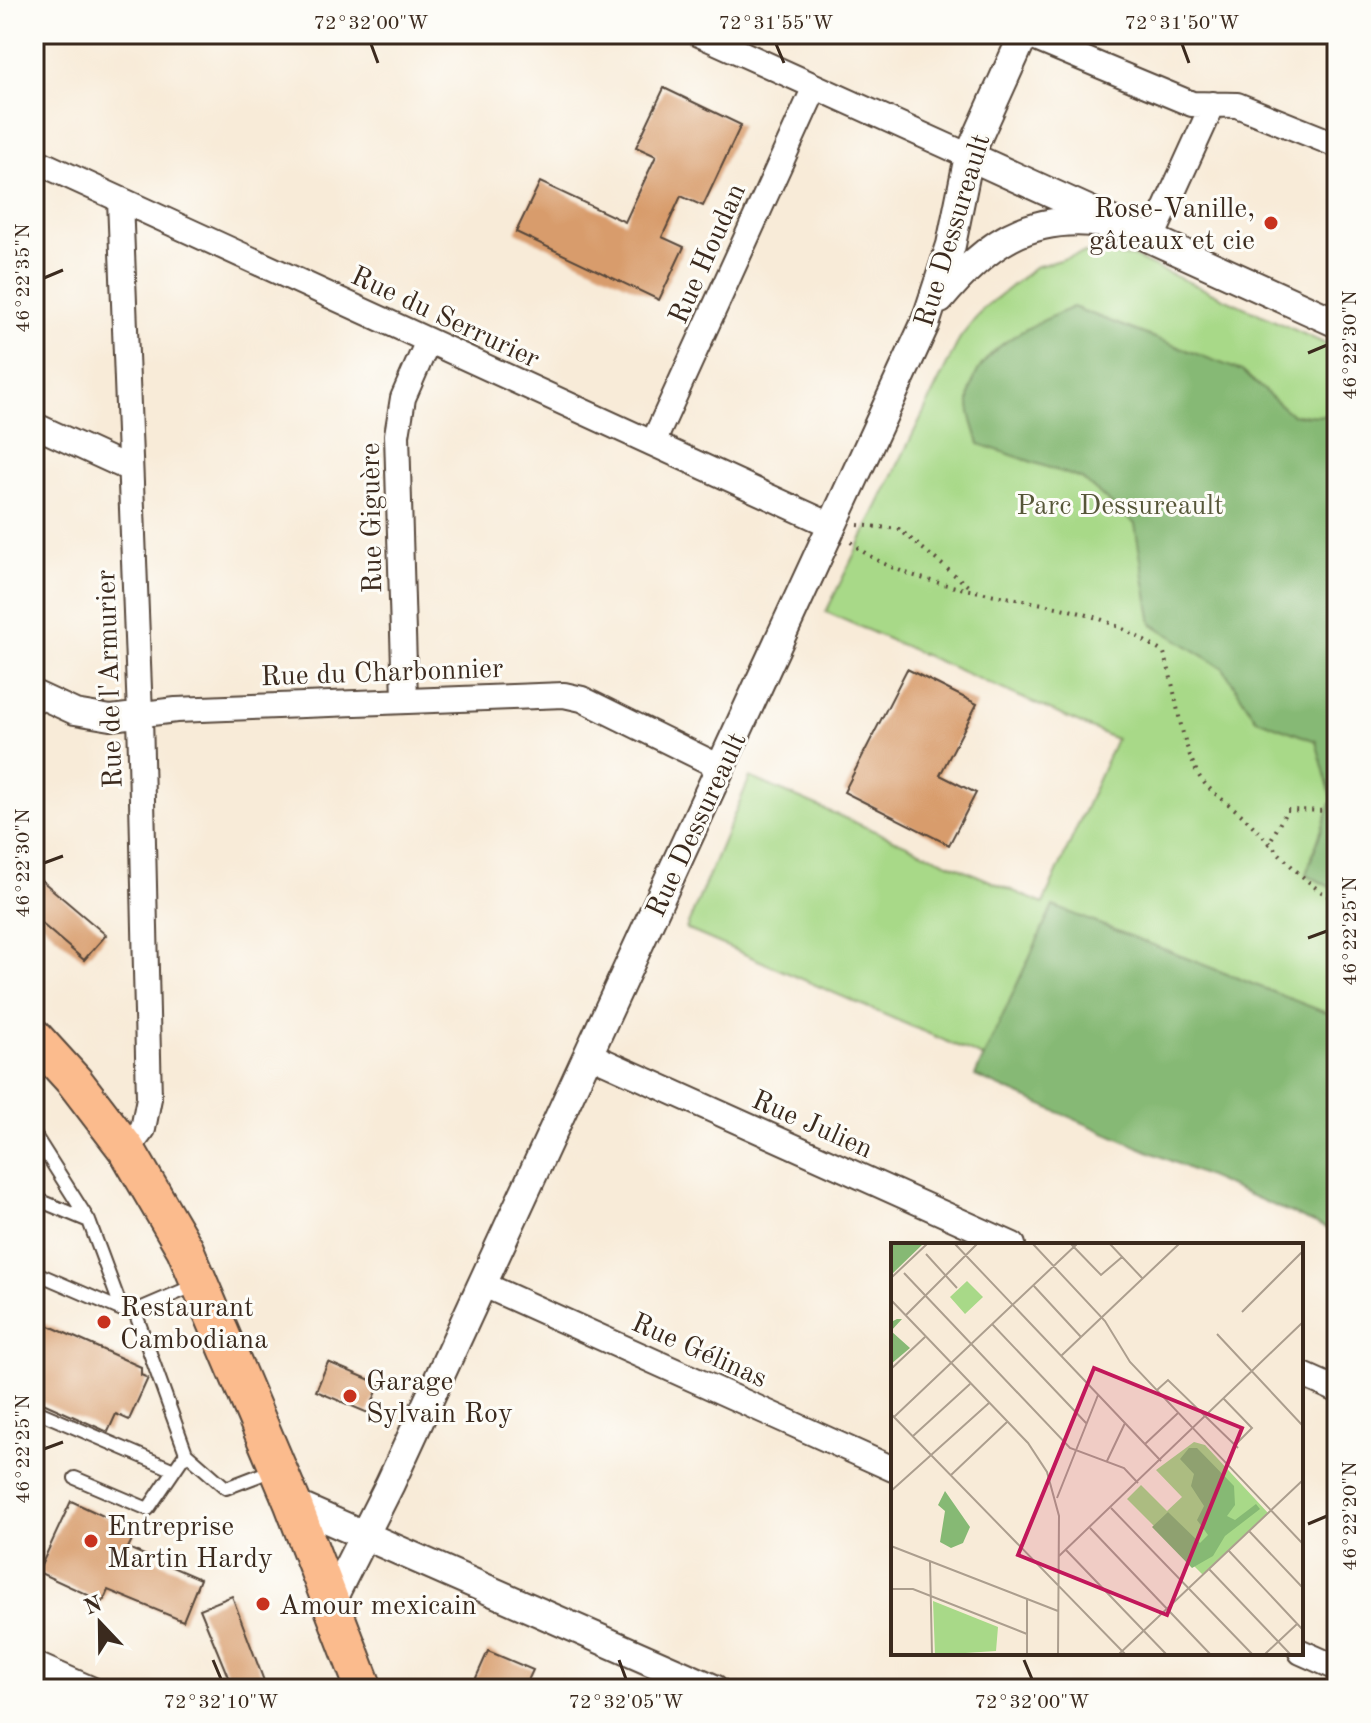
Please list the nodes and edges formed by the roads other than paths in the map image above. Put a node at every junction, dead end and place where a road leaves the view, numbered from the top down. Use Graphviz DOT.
graph roads {
  1 [pos="699,34"];
  2 [pos="1024,34"];
  3 [pos="815,87"];
  4 [pos="1213,104"];
  5 [pos="1337,145"];
  6 [pos="969,156"];
  7 [pos="34,160"];
  8 [pos="120,200"];
  9 [pos="1140,232"];
  10 [pos="932,309"];
  11 [pos="1337,323"];
  12 [pos="428,341"];
  13 [pos="34,425"];
  14 [pos="653,443"];
  15 [pos="130,469"];
  16 [pos="847,531"];
  17 [pos="34,693"];
  18 [pos="405,699"];
  19 [pos="140,715"];
  20 [pos="722,768"];
  21 [pos="34,1037"];
  22 [pos="588,1054"];
  23 [pos="34,1134"];
  24 [pos="127,1150"];
  25 [pos="34,1198"];
  26 [pos="89,1221"];
  27 [pos="1009,1243"];
  28 [pos="34,1272"];
  29 [pos="201,1283"];
  30 [pos="482,1284"];
  31 [pos="128,1309"];
  32 [pos="1303,1375"];
  33 [pos="1337,1390"];
  34 [pos="34,1410"];
  35 [pos="186,1453"];
  36 [pos="278,1468"];
  37 [pos="891,1468"];
  38 [pos="174,1470"];
  39 [pos="75,1478"];
  40 [pos="293,1504"];
  41 [pos="365,1534"];
  42 [pos="331,1601"];
  43 [pos="1303,1653"];
  44 [pos="34,1664"];
  45 [pos="1337,1668"];
  46 [pos="91,1689"];
  47 [pos="364,1689"];
  48 [pos="714,1689"];
  1 -- 3 [label="street"];
  2 -- 4 [label="street"];
  2 -- 6 [label="street, Rue Dessureault"];
  3 -- 6 [label="street"];
  3 -- 14 [label="street, Rue Houdan"];
  4 -- 5 [label="street"];
  4 -- 9 [label="street"];
  6 -- 9 [label="street"];
  6 -- 10 [label="street, Rue Dessureault"];
  7 -- 8 [label="street, Rue du Serrurier"];
  8 -- 12 [label="street, Rue du Serrurier"];
  8 -- 15 [label="street, Rue de l'Armurier"];
  9 -- 10 [label="street"];
  9 -- 11 [label="street"];
  10 -- 16 [label="street, Rue Dessureault"];
  12 -- 14 [label="street, Rue du Serrurier"];
  12 -- 18 [label="street, Rue Giguère"];
  13 -- 15 [label="street"];
  14 -- 16 [label="street, Rue du Serrurier"];
  15 -- 19 [label="street, Rue de l'Armurier"];
  16 -- 20 [label="street, Rue Dessureault"];
  17 -- 19 [label="street, Rue du Charbonnier"];
  18 -- 19 [label="street, Rue du Charbonnier"];
  18 -- 20 [label="street, Rue du Charbonnier"];
  19 -- 24 [label="street, Rue de l'Armurier"];
  20 -- 22 [label="street, Rue Dessureault"];
  21 -- 24 [label="main road"];
  22 -- 27 [label="street, Rue Julien"];
  22 -- 30 [label="street, Rue Dessureault"];
  23 -- 26 [label="lane"];
  24 -- 29 [label="main road"];
  25 -- 26 [label="lane"];
  26 -- 31 [label="lane"];
  28 -- 31 [label="lane"];
  29 -- 31 [label="lane"];
  29 -- 36 [label="main road"];
  30 -- 37 [label="street, Rue Gélinas"];
  30 -- 41 [label="street, Rue Dessureault"];
  31 -- 35 [label="lane"];
  32 -- 33 [label="street"];
  34 -- 38 [label="lane"];
  35 -- 36 [label="lane"];
  35 -- 38 [label="lane"];
  36 -- 40 [label="main road"];
  38 -- 39 [label="lane"];
  40 -- 41 [label="street"];
  40 -- 42 [label="main road"];
  41 -- 42 [label="street, Rue Dessureault"];
  41 -- 48 [label="street"];
  42 -- 47 [label="main road"];
  43 -- 45 [label="street"];
  44 -- 46 [label="street"];
}
